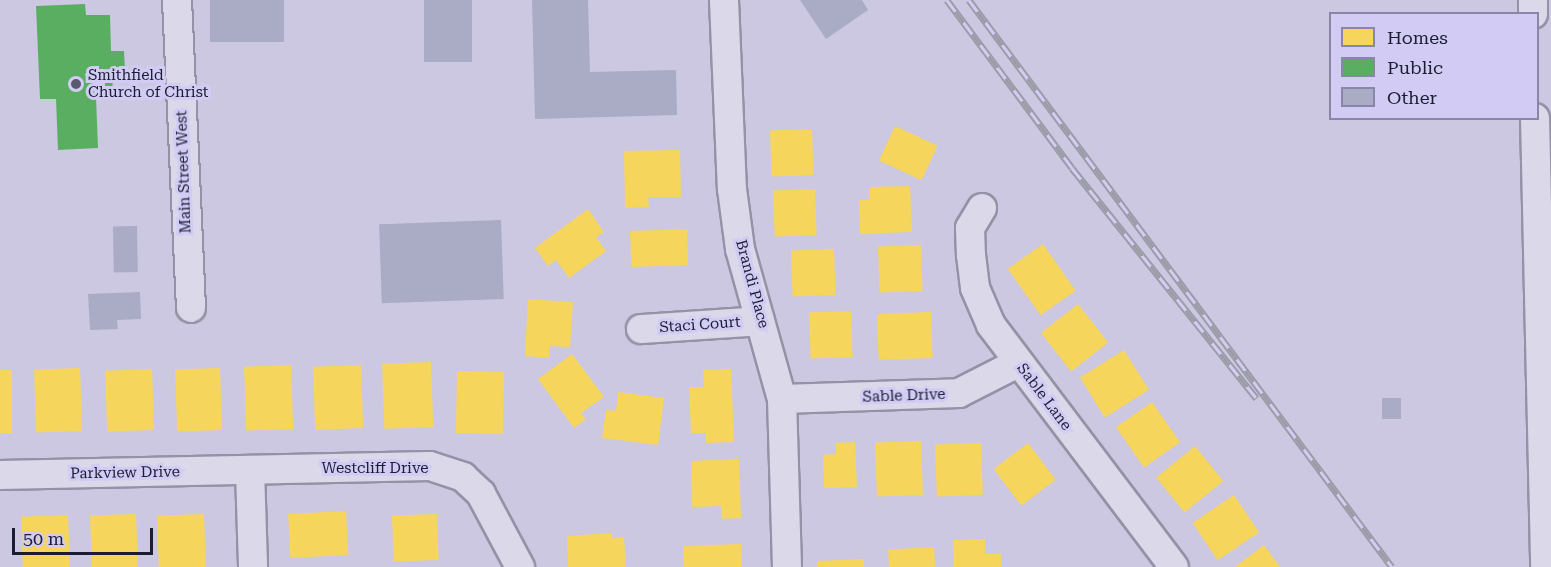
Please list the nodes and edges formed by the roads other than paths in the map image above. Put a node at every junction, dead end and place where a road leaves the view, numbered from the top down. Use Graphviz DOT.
graph roads {
  1 [pos="177,0"];
  2 [pos="724,0"];
  3 [pos="1535,120"];
  4 [pos="982,207"];
  5 [pos="191,308"];
  6 [pos="760,321"];
  7 [pos="641,329"];
  8 [pos="1018,363"];
  9 [pos="782,399"];
  10 [pos="250,470"];
  11 [pos="0,475"];
  12 [pos="253,567"];
  13 [pos="520,567"];
  14 [pos="788,567"];
  15 [pos="1174,567"];
  16 [pos="1545,567"];
  1 -- 5 [label="street, Main Street West"];
  2 -- 6 [label="street, Brandi Place"];
  3 -- 16 [label="street"];
  4 -- 8 [label="street, Sable Lane"];
  6 -- 7 [label="street, Staci Court"];
  6 -- 9 [label="street, Brandi Place"];
  8 -- 9 [label="street, Sable Drive"];
  8 -- 15 [label="street, Sable Lane"];
  9 -- 14 [label="street, Brandi Place"];
  10 -- 11 [label="street, Parkview Drive"];
  10 -- 12 [label="street"];
  10 -- 13 [label="street, Westcliff Drive"];
}
